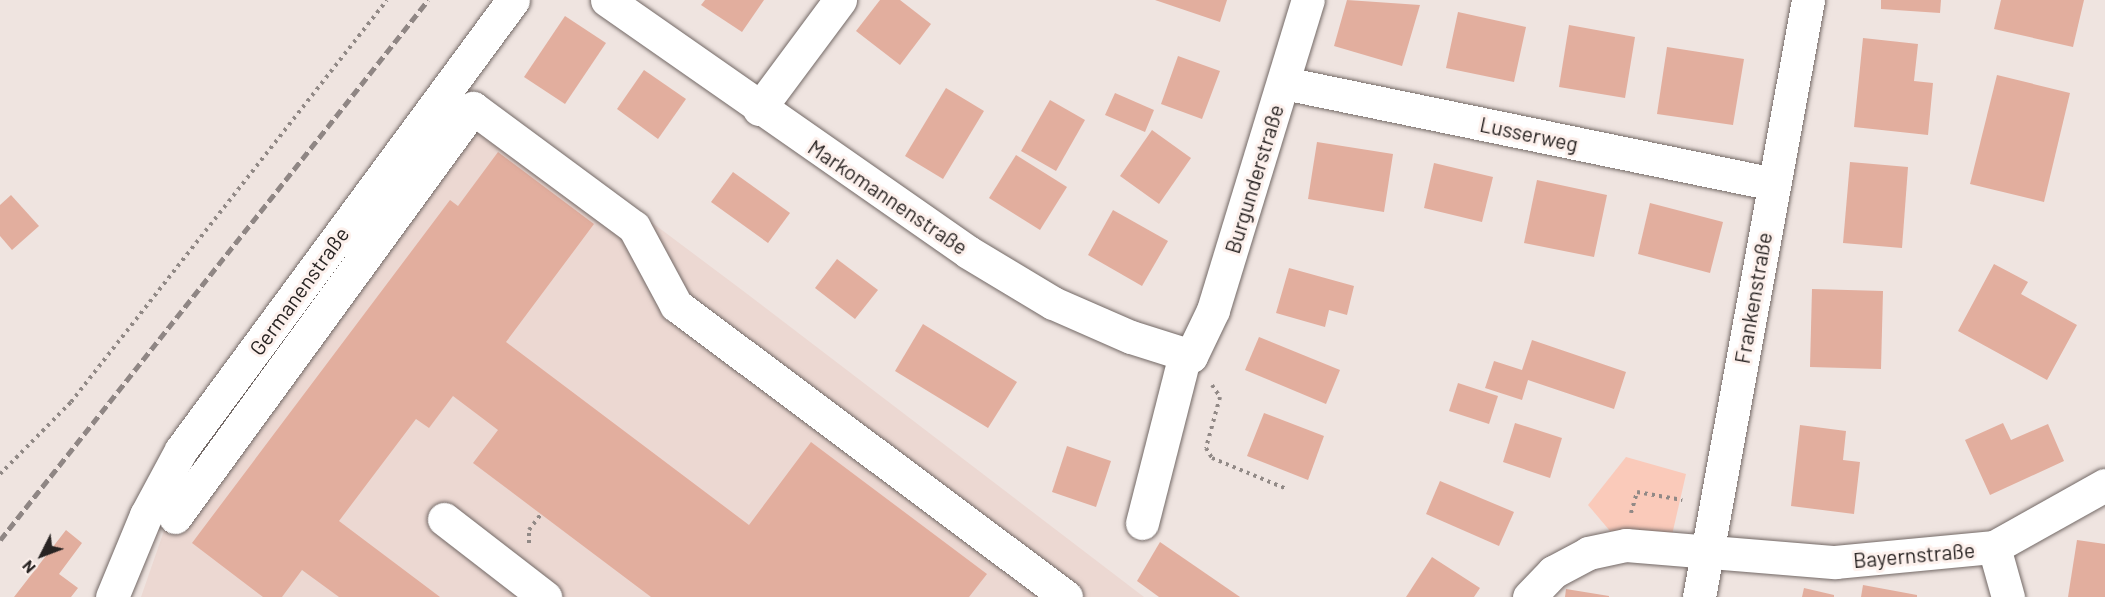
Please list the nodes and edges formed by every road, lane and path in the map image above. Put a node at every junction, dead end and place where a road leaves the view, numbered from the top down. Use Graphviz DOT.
graph roads {
  1 [pos="387,0"];
  2 [pos="513,0"];
  3 [pos="607,0"];
  4 [pos="840,0"];
  5 [pos="1308,0"];
  6 [pos="1808,0"];
  7 [pos="1284,83"];
  8 [pos="759,109"];
  9 [pos="1774,184"];
  10 [pos="1188,355"];
  11 [pos="0,474"];
  12 [pos="2105,484"];
  13 [pos="1287,489"];
  14 [pos="1715,507"];
  15 [pos="175,517"];
  16 [pos="444,519"];
  17 [pos="1142,523"];
  18 [pos="1626,545"];
  19 [pos="1994,548"];
  20 [pos="1707,552"];
  21 [pos="112,597"];
  22 [pos="545,597"];
  23 [pos="1066,597"];
  24 [pos="1529,597"];
  25 [pos="1699,597"];
  26 [pos="2008,597"];
  1 -- 11 [label="path"];
  2 -- 21 [label="street, Germanenstraße"];
  3 -- 8 [label="street, Markomannenstraße"];
  4 -- 8 [label="street"];
  5 -- 7 [label="street, Burgunderstraße"];
  6 -- 9 [label="street, Frankenstraße"];
  7 -- 9 [label="street, Lusserweg"];
  7 -- 10 [label="street, Burgunderstraße"];
  8 -- 10 [label="street, Markomannenstraße"];
  9 -- 14 [label="street, Frankenstraße"];
  10 -- 13 [label="path"];
  10 -- 17 [label="street, Burgunderstraße"];
  12 -- 19 [label="street, Bayernstraße"];
  14 -- 18 [label="path"];
  14 -- 20 [label="street, Frankenstraße"];
  15 -- 23 [label="street"];
  16 -- 22 [label="street"];
  18 -- 20 [label="street, Bayernstraße"];
  18 -- 24 [label="street"];
  19 -- 20 [label="street, Bayernstraße"];
  19 -- 26 [label="street"];
  20 -- 25 [label="street, Frankenstraße"];
}
